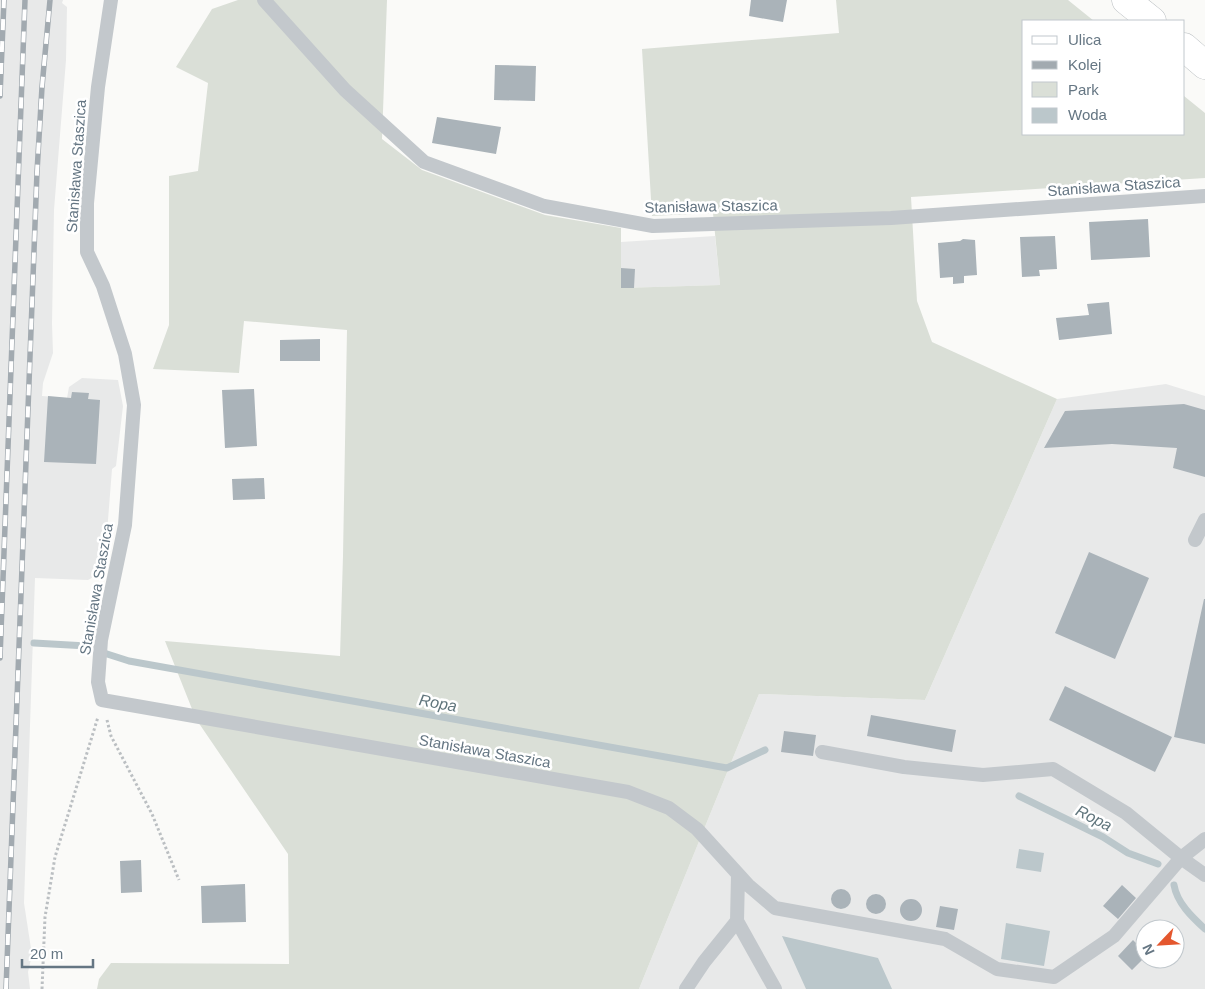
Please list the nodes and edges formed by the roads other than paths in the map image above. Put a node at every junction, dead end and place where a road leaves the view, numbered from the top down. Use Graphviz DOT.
graph roads {
  1 [pos="111,0"];
  2 [pos="264,0"];
  3 [pos="1126,0"];
  4 [pos="1151,20"];
  5 [pos="1185,48"];
  6 [pos="1205,65"];
  7 [pos="1205,196"];
  8 [pos="1205,520"];
  9 [pos="1195,540"];
  10 [pos="822,752"];
  11 [pos="1205,839"];
  12 [pos="1181,858"];
  13 [pos="738,875"];
  14 [pos="1205,875"];
  15 [pos="737,920"];
  16 [pos="686,989"];
  17 [pos="775,989"];
  1 -- 13 [label="lane, Stanisława Staszica"];
  2 -- 7 [label="lane, Stanisława Staszica"];
  3 -- 4 [label="main road"];
  5 -- 6 [label="main road"];
  8 -- 9 [label="lane"];
  10 -- 12 [label="lane"];
  11 -- 12 [label="lane, Stanisława Staszica"];
  12 -- 13 [label="lane, Stanisława Staszica"];
  12 -- 14 [label="lane"];
  13 -- 15 [label="lane"];
  15 -- 16 [label="lane"];
  15 -- 17 [label="lane"];
}
